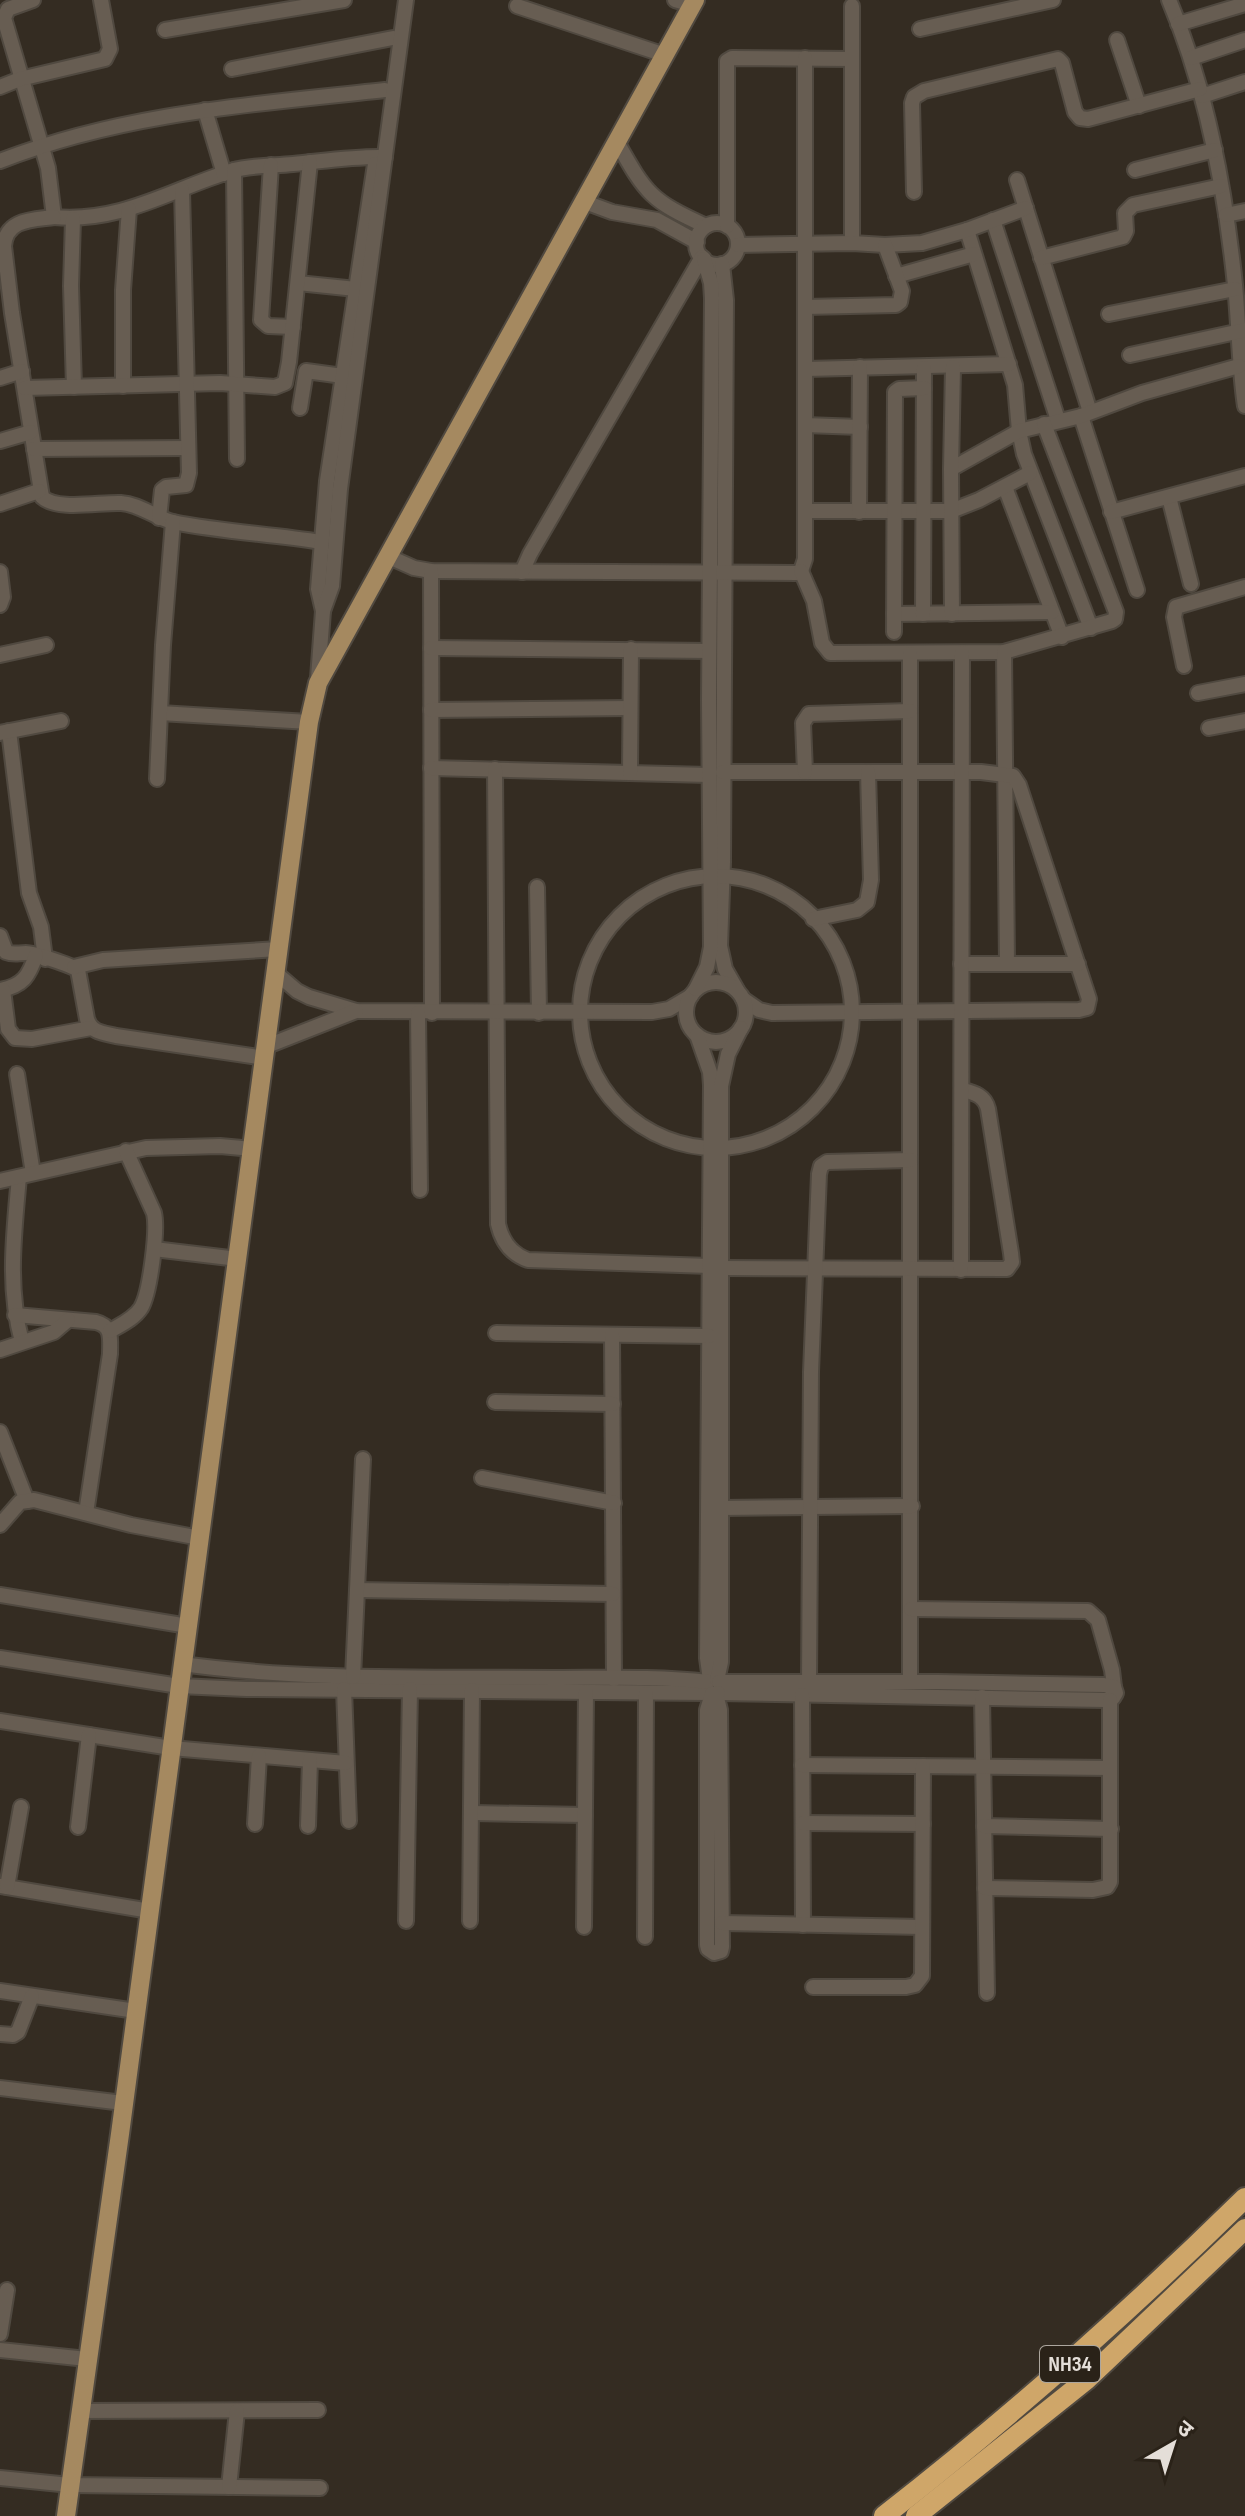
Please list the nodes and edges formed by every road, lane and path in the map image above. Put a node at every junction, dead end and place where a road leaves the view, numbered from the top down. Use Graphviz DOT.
graph roads {
  1 [pos="33,0"];
  2 [pos="101,0"];
  3 [pos="344,0"];
  4 [pos="398,0"];
  5 [pos="406,0"];
  6 [pos="1053,0"];
  7 [pos="1169,0"];
  8 [pos="687,2"];
  9 [pos="1245,4"];
  10 [pos="517,6"];
  11 [pos="852,6"];
  12 [pos="3,11"];
  13 [pos="1178,24"];
  14 [pos="920,29"];
  15 [pos="165,30"];
  16 [pos="393,38"];
  17 [pos="1117,40"];
  18 [pos="1245,40"];
  19 [pos="665,55"];
  20 [pos="805,58"];
  21 [pos="1191,58"];
  22 [pos="852,59"];
  23 [pos="232,69"];
  24 [pos="20,79"];
  25 [pos="1245,82"];
  26 [pos="0,87"];
  27 [pos="385,90"];
  28 [pos="1201,92"];
  29 [pos="1139,106"];
  30 [pos="205,110"];
  31 [pos="617,142"];
  32 [pos="41,145"];
  33 [pos="1215,150"];
  34 [pos="381,157"];
  35 [pos="0,161"];
  36 [pos="310,162"];
  37 [pos="271,165"];
  38 [pos="1135,170"];
  39 [pos="229,172"];
  40 [pos="1017,180"];
  41 [pos="1221,186"];
  42 [pos="645,189"];
  43 [pos="182,190"];
  44 [pos="914,192"];
  45 [pos="585,202"];
  46 [pos="1026,208"];
  47 [pos="129,209"];
  48 [pos="1245,211"];
  49 [pos="629,215"];
  50 [pos="1226,215"];
  51 [pos="54,217"];
  52 [pos="73,219"];
  53 [pos="993,220"];
  54 [pos="706,226"];
  55 [pos="727,226"];
  56 [pos="967,230"];
  57 [pos="2,238"];
  58 [pos="804,243"];
  59 [pos="852,243"];
  60 [pos="738,245"];
  61 [pos="885,245"];
  62 [pos="701,253"];
  63 [pos="974,254"];
  64 [pos="1041,258"];
  65 [pos="722,264"];
  66 [pos="896,276"];
  67 [pos="298,283"];
  68 [pos="356,289"];
  69 [pos="1235,289"];
  70 [pos="805,307"];
  71 [pos="1109,314"];
  72 [pos="6,315"];
  73 [pos="293,327"];
  74 [pos="1241,331"];
  75 [pos="1130,355"];
  76 [pos="1009,364"];
  77 [pos="1239,366"];
  78 [pos="860,367"];
  79 [pos="953,367"];
  80 [pos="924,368"];
  81 [pos="806,369"];
  82 [pos="22,371"];
  83 [pos="343,376"];
  84 [pos="0,378"];
  85 [pos="237,384"];
  86 [pos="187,385"];
  87 [pos="123,386"];
  88 [pos="74,387"];
  89 [pos="25,388"];
  90 [pos="924,388"];
  91 [pos="1245,404"];
  92 [pos="300,408"];
  93 [pos="1086,414"];
  94 [pos="1051,422"];
  95 [pos="805,425"];
  96 [pos="860,427"];
  97 [pos="1019,431"];
  98 [pos="31,432"];
  99 [pos="0,441"];
  100 [pos="188,448"];
  101 [pos="34,449"];
  102 [pos="237,459"];
  103 [pos="951,469"];
  104 [pos="1030,473"];
  105 [pos="1245,476"];
  106 [pos="1005,487"];
  107 [pos="39,491"];
  108 [pos="1169,497"];
  109 [pos="0,504"];
  110 [pos="805,511"];
  111 [pos="951,511"];
  112 [pos="859,512"];
  113 [pos="895,512"];
  114 [pos="924,512"];
  115 [pos="1111,512"];
  116 [pos="166,520"];
  117 [pos="321,542"];
  118 [pos="387,556"];
  119 [pos="431,571"];
  120 [pos="801,571"];
  121 [pos="0,572"];
  122 [pos="522,572"];
  123 [pos="709,573"];
  124 [pos="725,573"];
  125 [pos="1191,584"];
  126 [pos="1245,587"];
  127 [pos="1137,590"];
  128 [pos="0,605"];
  129 [pos="323,611"];
  130 [pos="1052,612"];
  131 [pos="894,614"];
  132 [pos="923,614"];
  133 [pos="952,614"];
  134 [pos="1091,628"];
  135 [pos="894,632"];
  136 [pos="1062,637"];
  137 [pos="46,645"];
  138 [pos="431,648"];
  139 [pos="631,649"];
  140 [pos="709,651"];
  141 [pos="1004,652"];
  142 [pos="962,653"];
  143 [pos="910,654"];
  144 [pos="0,655"];
  145 [pos="1184,666"];
  146 [pos="318,683"];
  147 [pos="1245,684"];
  148 [pos="1198,693"];
  149 [pos="630,708"];
  150 [pos="431,710"];
  151 [pos="910,711"];
  152 [pos="160,713"];
  153 [pos="61,721"];
  154 [pos="1245,721"];
  155 [pos="309,722"];
  156 [pos="1209,728"];
  157 [pos="4,732"];
  158 [pos="431,768"];
  159 [pos="495,769"];
  160 [pos="805,772"];
  161 [pos="868,772"];
  162 [pos="910,772"];
  163 [pos="963,772"];
  164 [pos="630,773"];
  165 [pos="716,773"];
  166 [pos="1005,773"];
  167 [pos="157,779"];
  168 [pos="0,793"];
  169 [pos="17,793"];
  170 [pos="716,874"];
  171 [pos="537,887"];
  172 [pos="813,919"];
  173 [pos="0,936"];
  174 [pos="279,949"];
  175 [pos="40,957"];
  176 [pos="961,964"];
  177 [pos="1007,964"];
  178 [pos="1078,964"];
  179 [pos="74,967"];
  180 [pos="276,973"];
  181 [pos="2,990"];
  182 [pos="693,992"];
  183 [pos="740,994"];
  184 [pos="314,999"];
  185 [pos="356,1011"];
  186 [pos="961,1011"];
  187 [pos="579,1012"];
  188 [pos="652,1012"];
  189 [pos="853,1012"];
  190 [pos="910,1012"];
  191 [pos="425,1013"];
  192 [pos="498,1013"];
  193 [pos="539,1013"];
  194 [pos="772,1013"];
  195 [pos="743,1023"];
  196 [pos="315,1026"];
  197 [pos="91,1028"];
  198 [pos="694,1032"];
  199 [pos="266,1052"];
  200 [pos="17,1074"];
  201 [pos="963,1090"];
  202 [pos="253,1149"];
  203 [pos="716,1149"];
  204 [pos="126,1151"];
  205 [pos="910,1160"];
  206 [pos="26,1175"];
  207 [pos="0,1181"];
  208 [pos="420,1190"];
  209 [pos="154,1249"];
  210 [pos="238,1259"];
  211 [pos="716,1267"];
  212 [pos="817,1268"];
  213 [pos="909,1268"];
  214 [pos="961,1270"];
  215 [pos="15,1315"];
  216 [pos="68,1320"];
  217 [pos="110,1331"];
  218 [pos="496,1333"];
  219 [pos="612,1335"];
  220 [pos="709,1336"];
  221 [pos="22,1342"];
  222 [pos="0,1350"];
  223 [pos="495,1402"];
  224 [pos="613,1404"];
  225 [pos="0,1432"];
  226 [pos="363,1459"];
  227 [pos="482,1478"];
  228 [pos="614,1503"];
  229 [pos="13,1505"];
  230 [pos="912,1506"];
  231 [pos="809,1507"];
  232 [pos="722,1508"];
  233 [pos="86,1513"];
  234 [pos="0,1525"];
  235 [pos="200,1538"];
  236 [pos="357,1590"];
  237 [pos="613,1594"];
  238 [pos="0,1595"];
  239 [pos="911,1609"];
  240 [pos="188,1626"];
  241 [pos="0,1658"];
  242 [pos="182,1664"];
  243 [pos="614,1679"];
  244 [pos="910,1682"];
  245 [pos="348,1683"];
  246 [pos="179,1686"];
  247 [pos="714,1687"];
  248 [pos="805,1688"];
  249 [pos="410,1689"];
  250 [pos="472,1690"];
  251 [pos="586,1692"];
  252 [pos="646,1694"];
  253 [pos="1112,1694"];
  254 [pos="982,1697"];
  255 [pos="0,1721"];
  256 [pos="89,1735"];
  257 [pos="171,1748"];
  258 [pos="259,1756"];
  259 [pos="310,1760"];
  260 [pos="346,1763"];
  261 [pos="802,1765"];
  262 [pos="983,1765"];
  263 [pos="923,1766"];
  264 [pos="1110,1768"];
  265 [pos="21,1807"];
  266 [pos="473,1813"];
  267 [pos="585,1815"];
  268 [pos="349,1821"];
  269 [pos="803,1823"];
  270 [pos="255,1824"];
  271 [pos="923,1824"];
  272 [pos="308,1826"];
  273 [pos="984,1826"];
  274 [pos="78,1827"];
  275 [pos="1111,1829"];
  276 [pos="4,1886"];
  277 [pos="985,1888"];
  278 [pos="150,1911"];
  279 [pos="406,1921"];
  280 [pos="470,1921"];
  281 [pos="722,1923"];
  282 [pos="803,1925"];
  283 [pos="584,1927"];
  284 [pos="922,1927"];
  285 [pos="645,1937"];
  286 [pos="813,1987"];
  287 [pos="0,1991"];
  288 [pos="987,1993"];
  289 [pos="32,1996"];
  290 [pos="136,2011"];
  291 [pos="0,2034"];
  292 [pos="0,2088"];
  293 [pos="123,2103"];
  294 [pos="1245,2198"];
  295 [pos="1245,2229"];
  296 [pos="7,2290"];
  297 [pos="0,2334"];
  298 [pos="0,2350"];
  299 [pos="87,2359"];
  300 [pos="318,2410"];
  301 [pos="80,2411"];
  302 [pos="237,2411"];
  303 [pos="0,2478"];
  304 [pos="70,2485"];
  305 [pos="229,2487"];
  306 [pos="320,2488"];
  307 [pos="66,2516"];
  308 [pos="884,2516"];
  309 [pos="916,2516"];
  1 -- 12 [label="street"];
  2 -- 24 [label="street"];
  3 -- 15 [label="street"];
  4 -- 16 [label="street"];
  5 -- 34 [label="street"];
  6 -- 14 [label="street"];
  7 -- 13 [label="street"];
  8 -- 19 [label="main road"];
  9 -- 13 [label="street"];
  10 -- 19 [label="street"];
  11 -- 22 [label="street"];
  12 -- 24 [label="street"];
  13 -- 21 [label="street"];
  16 -- 23 [label="street"];
  16 -- 27 [label="street"];
  17 -- 29 [label="street"];
  18 -- 21 [label="street"];
  19 -- 31 [label="main road"];
  20 -- 22 [label="street"];
  20 -- 55 [label="street"];
  20 -- 58 [label="street"];
  21 -- 28 [label="street"];
  22 -- 59 [label="street"];
  24 -- 26 [label="street"];
  24 -- 32 [label="street"];
  25 -- 28 [label="street"];
  27 -- 30 [label="street"];
  27 -- 34 [label="street"];
  28 -- 29 [label="street"];
  28 -- 33 [label="street"];
  29 -- 44 [label="street"];
  30 -- 32 [label="street"];
  30 -- 39 [label="street"];
  31 -- 42 [label="street"];
  31 -- 45 [label="main road"];
  32 -- 35 [label="street"];
  32 -- 51 [label="street"];
  33 -- 38 [label="street"];
  33 -- 41 [label="street"];
  34 -- 36 [label="street"];
  34 -- 68 [label="street"];
  34 -- 129 [label="street"];
  36 -- 37 [label="street"];
  36 -- 67 [label="street"];
  37 -- 39 [label="street"];
  37 -- 73 [label="street"];
  39 -- 43 [label="street"];
  39 -- 85 [label="street"];
  40 -- 46 [label="street"];
  41 -- 50 [label="street"];
  41 -- 64 [label="street"];
  42 -- 49 [label="street"];
  42 -- 54 [label="street"];
  43 -- 47 [label="street"];
  43 -- 86 [label="street"];
  45 -- 49 [label="street"];
  45 -- 118 [label="main road"];
  46 -- 53 [label="street"];
  46 -- 64 [label="street"];
  47 -- 52 [label="street"];
  47 -- 87 [label="street"];
  48 -- 50 [label="street"];
  49 -- 62 [label="street"];
  50 -- 69 [label="street"];
  51 -- 52 [label="street"];
  51 -- 57 [label="street"];
  52 -- 88 [label="street"];
  53 -- 56 [label="street"];
  53 -- 94 [label="street"];
  54 -- 55 [label="street"];
  54 -- 62 [label="street"];
  55 -- 60 [label="street"];
  56 -- 61 [label="street"];
  56 -- 63 [label="street"];
  57 -- 72 [label="street"];
  58 -- 59 [label="street"];
  58 -- 60 [label="street"];
  58 -- 70 [label="street"];
  59 -- 61 [label="street"];
  60 -- 65 [label="street"];
  61 -- 66 [label="street"];
  62 -- 65 [label="street"];
  62 -- 122 [label="street"];
  62 -- 123 [label="street"];
  63 -- 66 [label="street"];
  63 -- 76 [label="street"];
  64 -- 93 [label="street"];
  65 -- 124 [label="street"];
  66 -- 70 [label="street"];
  67 -- 68 [label="street"];
  67 -- 73 [label="street"];
  68 -- 83 [label="street"];
  69 -- 71 [label="street"];
  69 -- 74 [label="street"];
  70 -- 81 [label="street"];
  72 -- 82 [label="street"];
  73 -- 85 [label="street"];
  74 -- 75 [label="street"];
  74 -- 77 [label="street"];
  76 -- 79 [label="street"];
  76 -- 97 [label="street"];
  77 -- 91 [label="street"];
  77 -- 93 [label="street"];
  78 -- 80 [label="street"];
  78 -- 81 [label="street"];
  78 -- 96 [label="street"];
  79 -- 80 [label="street"];
  79 -- 103 [label="street"];
  80 -- 90 [label="street"];
  81 -- 95 [label="street"];
  82 -- 84 [label="street"];
  82 -- 89 [label="street"];
  83 -- 92 [label="street"];
  83 -- 117 [label="street"];
  85 -- 86 [label="street"];
  85 -- 102 [label="street"];
  86 -- 87 [label="street"];
  86 -- 100 [label="street"];
  87 -- 88 [label="street"];
  88 -- 89 [label="street"];
  89 -- 98 [label="street"];
  90 -- 113 [label="street"];
  90 -- 114 [label="street"];
  93 -- 94 [label="street"];
  93 -- 115 [label="street"];
  94 -- 97 [label="street"];
  94 -- 134 [label="street"];
  95 -- 96 [label="street"];
  95 -- 110 [label="street"];
  96 -- 112 [label="street"];
  97 -- 103 [label="street"];
  97 -- 104 [label="street"];
  98 -- 99 [label="street"];
  98 -- 101 [label="street"];
  100 -- 101 [label="street"];
  100 -- 116 [label="street"];
  101 -- 107 [label="street"];
  103 -- 111 [label="street"];
  104 -- 106 [label="street"];
  104 -- 134 [label="street"];
  105 -- 108 [label="street"];
  106 -- 111 [label="street"];
  106 -- 130 [label="street"];
  107 -- 109 [label="street"];
  107 -- 116 [label="street"];
  108 -- 115 [label="street"];
  108 -- 125 [label="street"];
  110 -- 112 [label="street"];
  110 -- 120 [label="street"];
  111 -- 114 [label="street"];
  111 -- 133 [label="street"];
  112 -- 113 [label="street"];
  113 -- 114 [label="street"];
  113 -- 131 [label="street"];
  114 -- 132 [label="street"];
  115 -- 127 [label="street"];
  116 -- 117 [label="street"];
  116 -- 152 [label="street"];
  117 -- 129 [label="street"];
  118 -- 119 [label="street"];
  118 -- 146 [label="main road"];
  119 -- 122 [label="street"];
  119 -- 138 [label="street"];
  120 -- 124 [label="street"];
  120 -- 143 [label="street"];
  121 -- 128 [label="street"];
  122 -- 123 [label="street"];
  123 -- 124 [label="street"];
  123 -- 140 [label="street"];
  124 -- 165 [label="street"];
  126 -- 145 [label="street"];
  129 -- 146 [label="street"];
  130 -- 133 [label="street"];
  130 -- 136 [label="street"];
  131 -- 132 [label="street"];
  131 -- 135 [label="street"];
  132 -- 133 [label="street"];
  134 -- 136 [label="street"];
  136 -- 141 [label="street"];
  137 -- 144 [label="street"];
  138 -- 139 [label="street"];
  138 -- 150 [label="street"];
  139 -- 140 [label="street"];
  139 -- 149 [label="street"];
  140 -- 165 [label="street"];
  141 -- 142 [label="street"];
  141 -- 166 [label="street"];
  142 -- 143 [label="street"];
  142 -- 163 [label="street"];
  143 -- 151 [label="street"];
  146 -- 155 [label="main road"];
  147 -- 148 [label="street"];
  149 -- 150 [label="street"];
  149 -- 164 [label="street"];
  150 -- 158 [label="street"];
  151 -- 160 [label="street"];
  151 -- 162 [label="street"];
  152 -- 155 [label="street"];
  152 -- 167 [label="street"];
  153 -- 157 [label="street"];
  154 -- 156 [label="street"];
  155 -- 174 [label="main road"];
  157 -- 169 [label="street"];
  158 -- 159 [label="street"];
  158 -- 191 [label="street"];
  159 -- 164 [label="street"];
  159 -- 192 [label="street"];
  160 -- 161 [label="street"];
  160 -- 165 [label="street"];
  161 -- 162 [label="street"];
  161 -- 172 [label="street"];
  162 -- 163 [label="street"];
  162 -- 190 [label="street"];
  163 -- 166 [label="street"];
  163 -- 176 [label="street"];
  164 -- 165 [label="street"];
  165 -- 170 [label="street"];
  166 -- 177 [label="street"];
  166 -- 178 [label="street"];
  168 -- 169 [label="street"];
  169 -- 175 [label="street"];
  170 -- 172 [label="street"];
  170 -- 182 [label="street"];
  170 -- 183 [label="street"];
  170 -- 187 [label="street"];
  171 -- 193 [label="street"];
  172 -- 189 [label="street"];
  173 -- 175 [label="street"];
  174 -- 179 [label="street"];
  174 -- 180 [label="main road"];
  175 -- 179 [label="street"];
  175 -- 181 [label="street"];
  176 -- 177 [label="street"];
  176 -- 186 [label="street"];
  177 -- 178 [label="street"];
  178 -- 186 [label="street"];
  179 -- 197 [label="street"];
  180 -- 184 [label="street"];
  180 -- 199 [label="main road"];
  181 -- 197 [label="street"];
  182 -- 183 [label="street"];
  182 -- 188 [label="street"];
  182 -- 198 [label="street"];
  183 -- 194 [label="street"];
  183 -- 195 [label="street"];
  184 -- 185 [label="street"];
  184 -- 196 [label="street"];
  185 -- 191 [label="street"];
  185 -- 196 [label="street"];
  186 -- 190 [label="street"];
  186 -- 201 [label="street"];
  187 -- 188 [label="street"];
  187 -- 193 [label="street"];
  187 -- 203 [label="street"];
  188 -- 198 [label="street"];
  189 -- 190 [label="street"];
  189 -- 194 [label="street"];
  189 -- 203 [label="street"];
  190 -- 205 [label="street"];
  191 -- 192 [label="street"];
  191 -- 208 [label="street"];
  192 -- 193 [label="street"];
  192 -- 211 [label="street"];
  194 -- 195 [label="street"];
  195 -- 198 [label="street"];
  195 -- 203 [label="street"];
  196 -- 199 [label="street"];
  197 -- 199 [label="street"];
  198 -- 203 [label="street"];
  199 -- 202 [label="main road"];
  200 -- 206 [label="street"];
  201 -- 214 [label="street"];
  201 -- 214 [label="street"];
  202 -- 204 [label="street"];
  202 -- 210 [label="main road"];
  203 -- 211 [label="street"];
  204 -- 206 [label="street"];
  204 -- 209 [label="street"];
  205 -- 212 [label="street"];
  205 -- 213 [label="street"];
  206 -- 207 [label="street"];
  206 -- 215 [label="street"];
  209 -- 210 [label="street"];
  209 -- 217 [label="street"];
  210 -- 235 [label="main road"];
  211 -- 212 [label="street"];
  211 -- 220 [label="street"];
  211 -- 232 [label="street"];
  212 -- 213 [label="street"];
  212 -- 231 [label="street"];
  213 -- 214 [label="street"];
  213 -- 230 [label="street"];
  215 -- 216 [label="street"];
  215 -- 221 [label="street"];
  216 -- 217 [label="street"];
  216 -- 221 [label="street"];
  217 -- 233 [label="street"];
  218 -- 219 [label="street"];
  219 -- 220 [label="street"];
  219 -- 224 [label="street"];
  220 -- 247 [label="street"];
  221 -- 222 [label="street"];
  223 -- 224 [label="street"];
  224 -- 228 [label="street"];
  225 -- 229 [label="street"];
  226 -- 236 [label="street"];
  227 -- 228 [label="street"];
  228 -- 237 [label="street"];
  229 -- 233 [label="street"];
  229 -- 234 [label="street"];
  230 -- 231 [label="street"];
  230 -- 239 [label="street"];
  231 -- 232 [label="street"];
  231 -- 248 [label="street"];
  232 -- 247 [label="street"];
  233 -- 235 [label="street"];
  235 -- 240 [label="main road"];
  236 -- 237 [label="street"];
  236 -- 245 [label="street"];
  237 -- 243 [label="street"];
  238 -- 240 [label="street"];
  239 -- 244 [label="street"];
  239 -- 253 [label="street"];
  240 -- 242 [label="main road"];
  241 -- 246 [label="street"];
  242 -- 245 [label="street"];
  242 -- 246 [label="main road"];
  243 -- 245 [label="street"];
  243 -- 247 [label="street"];
  244 -- 248 [label="street"];
  244 -- 253 [label="street"];
  245 -- 246 [label="street"];
  245 -- 249 [label="street"];
  245 -- 260 [label="street"];
  246 -- 257 [label="main road"];
  247 -- 248 [label="street"];
  247 -- 252 [label="street"];
  247 -- 281 [label="street"];
  247 -- 281 [label="street"];
  248 -- 254 [label="street"];
  248 -- 261 [label="street"];
  249 -- 250 [label="street"];
  249 -- 279 [label="street"];
  250 -- 251 [label="street"];
  250 -- 266 [label="street"];
  251 -- 252 [label="street"];
  251 -- 267 [label="street"];
  252 -- 285 [label="street"];
  253 -- 254 [label="street"];
  253 -- 264 [label="street"];
  254 -- 262 [label="street"];
  255 -- 256 [label="street"];
  256 -- 257 [label="street"];
  256 -- 274 [label="street"];
  257 -- 258 [label="street"];
  257 -- 278 [label="main road"];
  258 -- 259 [label="street"];
  258 -- 270 [label="street"];
  259 -- 260 [label="street"];
  259 -- 272 [label="street"];
  260 -- 268 [label="street"];
  261 -- 263 [label="street"];
  261 -- 269 [label="street"];
  262 -- 263 [label="street"];
  262 -- 264 [label="street"];
  262 -- 273 [label="street"];
  263 -- 271 [label="street"];
  264 -- 275 [label="street"];
  265 -- 276 [label="street"];
  266 -- 267 [label="street"];
  266 -- 280 [label="street"];
  267 -- 283 [label="street"];
  269 -- 271 [label="street"];
  269 -- 282 [label="street"];
  271 -- 284 [label="street"];
  273 -- 275 [label="street"];
  273 -- 277 [label="street"];
  275 -- 277 [label="street"];
  276 -- 278 [label="street"];
  277 -- 288 [label="street"];
  278 -- 290 [label="main road"];
  281 -- 282 [label="street"];
  282 -- 284 [label="street"];
  284 -- 286 [label="street"];
  287 -- 289 [label="street"];
  289 -- 290 [label="street"];
  289 -- 291 [label="street"];
  290 -- 293 [label="main road"];
  292 -- 293 [label="street"];
  293 -- 299 [label="main road"];
  294 -- 308 [label="highway, NH34"];
  295 -- 309 [label="highway, NH34"];
  296 -- 297 [label="street"];
  298 -- 299 [label="street"];
  299 -- 301 [label="main road"];
  300 -- 302 [label="street"];
  301 -- 302 [label="street"];
  301 -- 304 [label="main road"];
  302 -- 305 [label="street"];
  303 -- 304 [label="street"];
  304 -- 305 [label="street"];
  304 -- 307 [label="main road"];
  305 -- 306 [label="street"];
}
